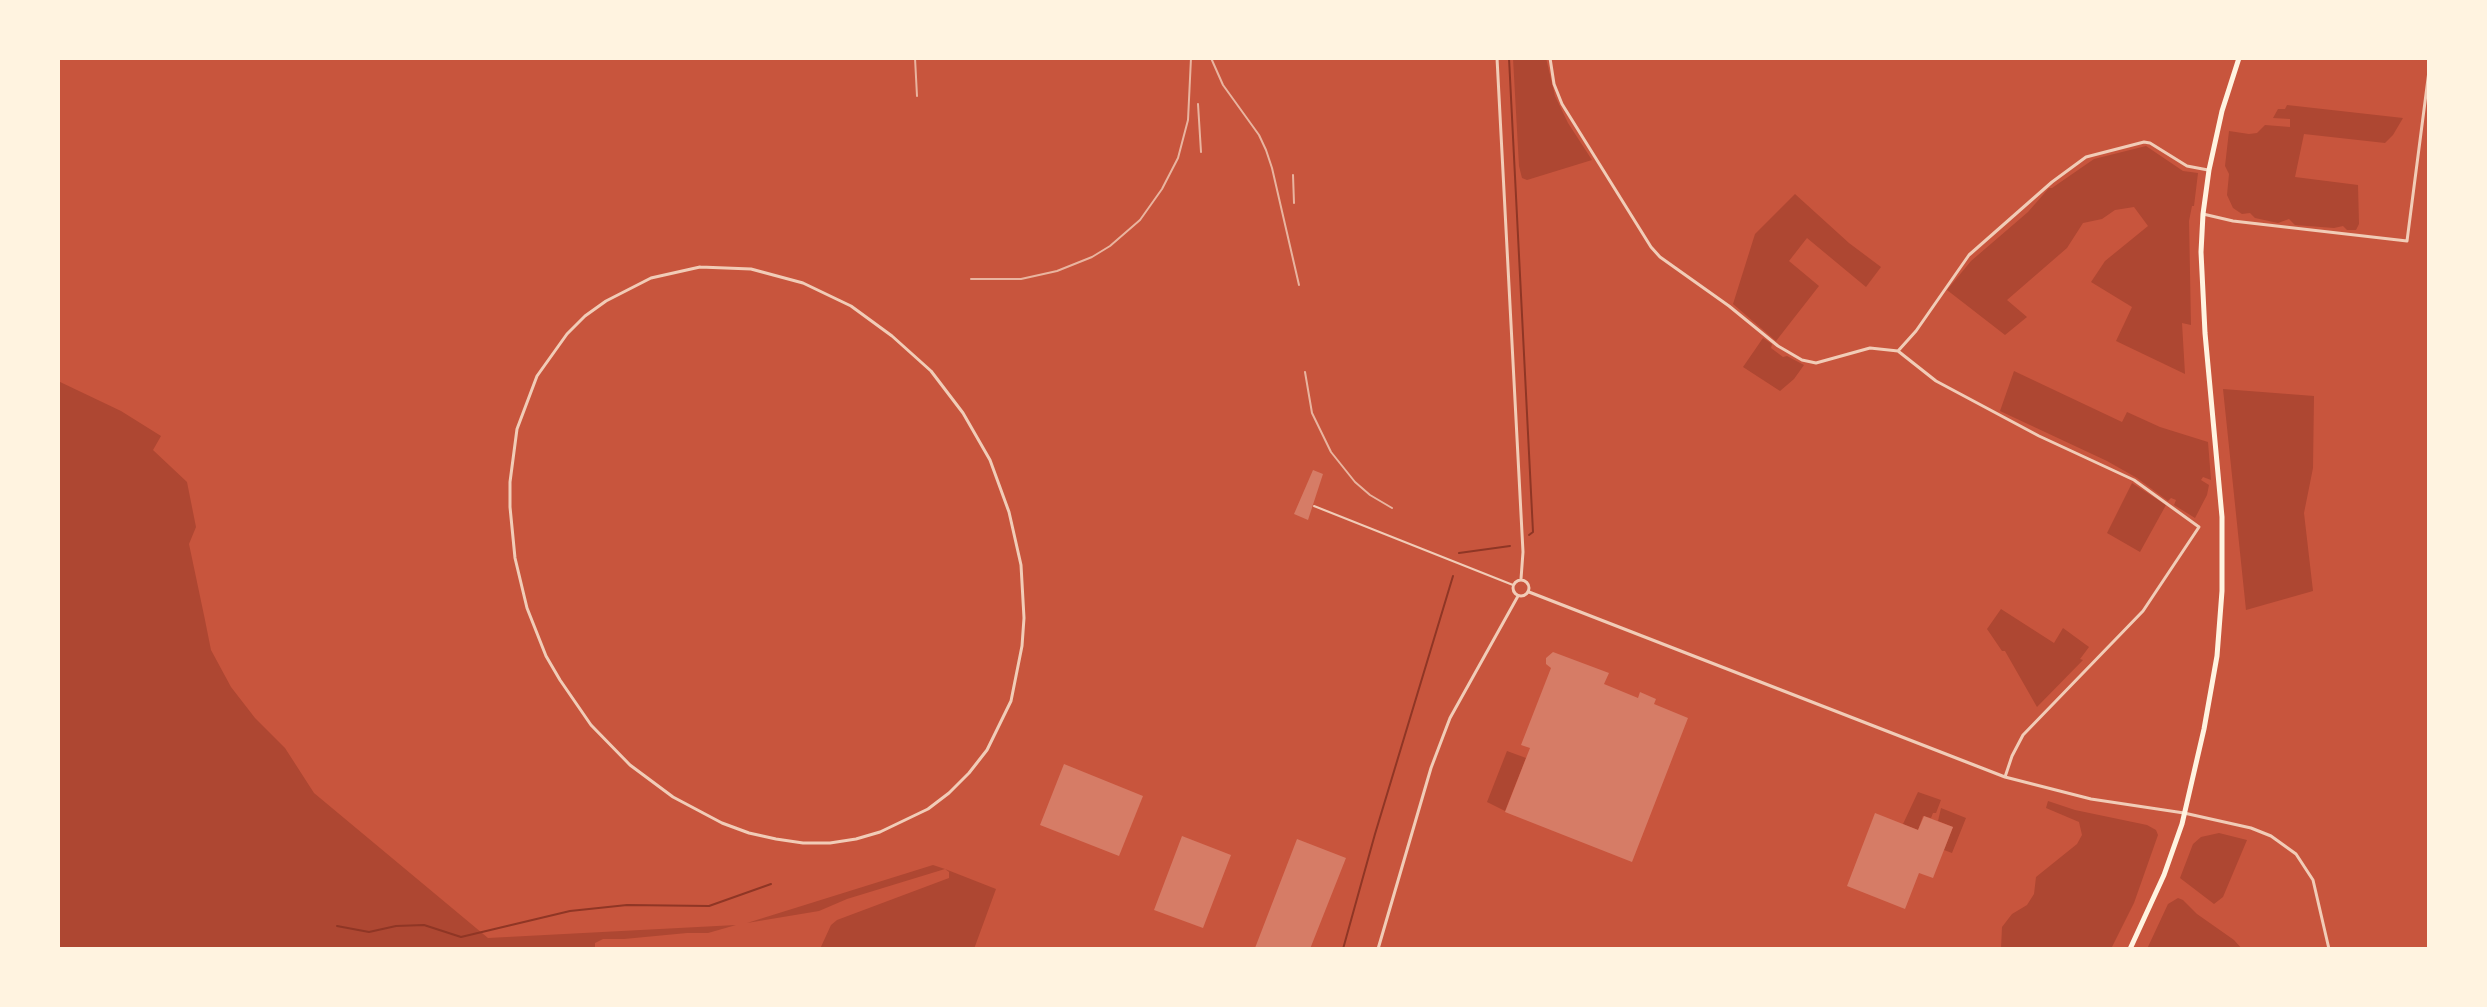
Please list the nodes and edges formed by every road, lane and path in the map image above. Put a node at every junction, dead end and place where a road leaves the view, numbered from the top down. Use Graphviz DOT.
graph roads {
  1 [pos="1497,58"];
  2 [pos="1550,58"];
  3 [pos="2239,58"];
  4 [pos="2429,71"];
  5 [pos="2209,170"];
  6 [pos="2203,214"];
  7 [pos="585,316"];
  8 [pos="1898,351"];
  9 [pos="1314,506"];
  10 [pos="1521,579"];
  11 [pos="1513,585"];
  12 [pos="1529,592"];
  13 [pos="1518,596"];
  14 [pos="2005,777"];
  15 [pos="2184,813"];
  16 [pos="1378,949"];
  17 [pos="2130,949"];
  18 [pos="2329,949"];
  1 -- 10 [label="street"];
  2 -- 8 [label="street"];
  3 -- 5 [label="main road"];
  4 -- 6 [label="street"];
  5 -- 6 [label="main road"];
  5 -- 8 [label="street"];
  6 -- 15 [label="main road"];
  7 -- 7 [label="street"];
  8 -- 14 [label="street"];
  9 -- 11 [label="lane"];
  10 -- 11 [label="street"];
  10 -- 12 [label="street"];
  11 -- 13 [label="street"];
  12 -- 13 [label="street"];
  12 -- 14 [label="street"];
  13 -- 16 [label="street"];
  14 -- 15 [label="street"];
  15 -- 17 [label="main road"];
  15 -- 18 [label="street"];
}
